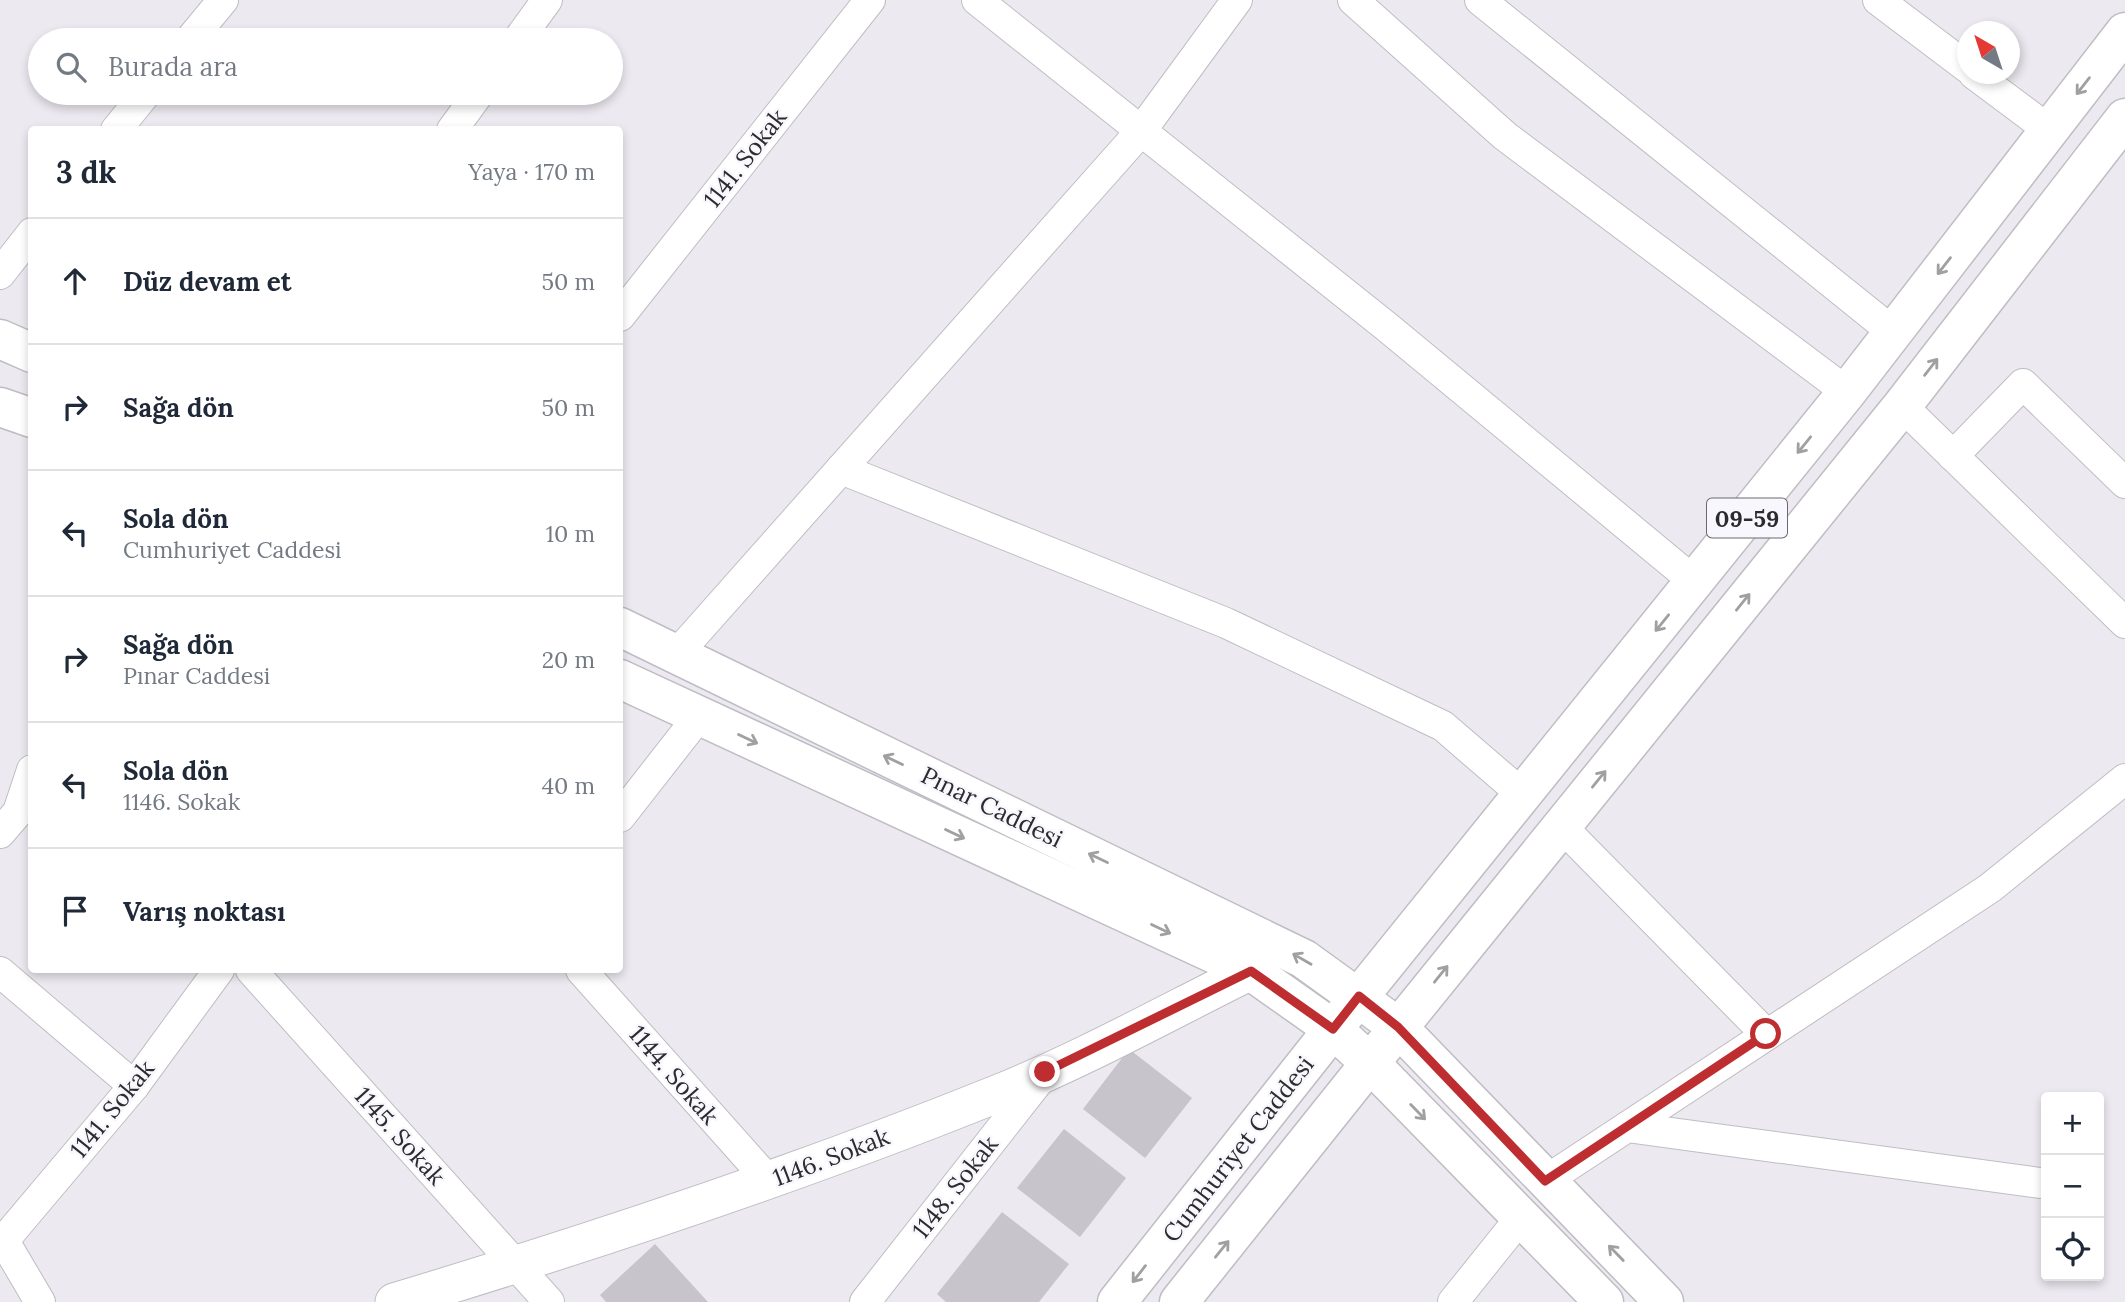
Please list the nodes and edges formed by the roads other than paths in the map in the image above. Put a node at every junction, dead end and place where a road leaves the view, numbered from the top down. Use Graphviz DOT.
graph roads {
  1 [pos="223,0"];
  2 [pos="547,0"];
  3 [pos="870,0"];
  4 [pos="977,0"];
  5 [pos="1237,0"];
  6 [pos="1480,0"];
  7 [pos="1878,0"];
  8 [pos="1362,3"];
  9 [pos="200,28"];
  10 [pos="527,28"];
  11 [pos="2125,32"];
  12 [pos="1957,60"];
  13 [pos="1987,84"];
  14 [pos="136,105"];
  15 [pos="470,105"];
  16 [pos="2125,118"];
  17 [pos="119,126"];
  18 [pos="455,126"];
  19 [pos="2049,130"];
  20 [pos="1141,131"];
  21 [pos="28,238"];
  22 [pos="0,274"];
  23 [pos="623,312"];
  24 [pos="1893,332"];
  25 [pos="0,339"];
  26 [pos="28,351"];
  27 [pos="1847,392"];
  28 [pos="1902,406"];
  29 [pos="0,407"];
  30 [pos="28,417"];
  31 [pos="1953,456"];
  32 [pos="841,469"];
  33 [pos="2125,483"];
  34 [pos="1695,582"];
  35 [pos="2125,622"];
  36 [pos="623,628"];
  37 [pos="676,655"];
  38 [pos="623,680"];
  39 [pos="699,716"];
  40 [pos="28,779"];
  41 [pos="2125,779"];
  42 [pos="1523,795"];
  43 [pos="623,813"];
  44 [pos="12,815"];
  45 [pos="1561,826"];
  46 [pos="1251,971"];
  47 [pos="0,972"];
  48 [pos="217,973"];
  49 [pos="254,973"];
  50 [pos="584,973"];
  51 [pos="1359,996"];
  52 [pos="1398,1027"];
  53 [pos="1333,1029"];
  54 [pos="1766,1034"];
  55 [pos="1370,1063"];
  56 [pos="1045,1072"];
  57 [pos="134,1086"];
  58 [pos="1627,1126"];
  59 [pos="768,1180"];
  60 [pos="1545,1181"];
  61 [pos="2040,1183"];
  62 [pos="1522,1216"];
  63 [pos="2,1243"];
  64 [pos="516,1265"];
  65 [pos="469,1289"];
  66 [pos="40,1302"];
  67 [pos="394,1302"];
  68 [pos="550,1302"];
  69 [pos="865,1302"];
  70 [pos="1117,1302"];
  71 [pos="1179,1302"];
  72 [pos="1453,1302"];
  73 [pos="1604,1302"];
  74 [pos="1664,1302"];
  1 -- 9 [label="street"];
  2 -- 10 [label="street"];
  3 -- 23 [label="street, 1141. Sokak"];
  4 -- 20 [label="street"];
  5 -- 20 [label="street"];
  6 -- 24 [label="street"];
  7 -- 12 [label="street"];
  8 -- 27 [label="street"];
  11 -- 19 [label="main road, 09-59, one-way"];
  13 -- 19 [label="street"];
  14 -- 17 [label="street"];
  15 -- 18 [label="street"];
  28 -- 16 [label="main road, 09-59, one-way"];
  19 -- 24 [label="main road, 09-59, one-way"];
  20 -- 32 [label="street"];
  20 -- 34 [label="street"];
  21 -- 22 [label="street"];
  24 -- 27 [label="main road, 09-59"];
  25 -- 26 [label="main road"];
  27 -- 34 [label="main road, 09-59, one-way"];
  28 -- 31 [label="street"];
  45 -- 28 [label="main road, 09-59, one-way"];
  29 -- 30 [label="main road"];
  31 -- 33 [label="street"];
  31 -- 35 [label="street"];
  32 -- 37 [label="street"];
  32 -- 42 [label="street"];
  34 -- 42 [label="main road, 09-59, one-way"];
  36 -- 37 [label="main road, Pınar Caddesi"];
  51 -- 37 [label="main road, Pınar Caddesi, one-way"];
  38 -- 39 [label="main road, Pınar Caddesi"];
  39 -- 43 [label="street"];
  39 -- 46 [label="main road, Pınar Caddesi, one-way"];
  40 -- 44 [label="street"];
  41 -- 54 [label="street"];
  42 -- 51 [label="main road, 09-59"];
  52 -- 45 [label="main road, 09-59, one-way"];
  45 -- 54 [label="street"];
  46 -- 53 [label="main road, Pınar Caddesi"];
  46 -- 56 [label="street, 1146. Sokak"];
  47 -- 57 [label="street"];
  48 -- 57 [label="street, 1141. Sokak"];
  49 -- 64 [label="street, 1145. Sokak"];
  50 -- 59 [label="street, 1144. Sokak"];
  51 -- 52 [label="main road, Pınar Caddesi"];
  51 -- 53 [label="main road, Cumhuriyet Caddesi"];
  52 -- 55 [label="main road, Cumhuriyet Caddesi"];
  52 -- 60 [label="main road, Pınar Caddesi"];
  53 -- 55 [label="main road, Pınar Caddesi"];
  53 -- 70 [label="main road, Cumhuriyet Caddesi, one-way"];
  54 -- 58 [label="street"];
  55 -- 62 [label="main road, Pınar Caddesi, one-way"];
  71 -- 55 [label="main road, Cumhuriyet Caddesi, one-way"];
  56 -- 59 [label="street, 1146. Sokak"];
  56 -- 69 [label="street, 1148. Sokak"];
  57 -- 63 [label="street, 1141. Sokak"];
  58 -- 60 [label="street"];
  58 -- 61 [label="street"];
  59 -- 64 [label="street, 1146. Sokak"];
  74 -- 60 [label="main road, Pınar Caddesi, one-way"];
  62 -- 72 [label="street"];
  62 -- 73 [label="main road, Pınar Caddesi"];
  63 -- 66 [label="street"];
  64 -- 65 [label="street, 1146. Sokak"];
  64 -- 68 [label="street, 1145. Sokak"];
  65 -- 67 [label="street, 1146. Sokak"];
}
